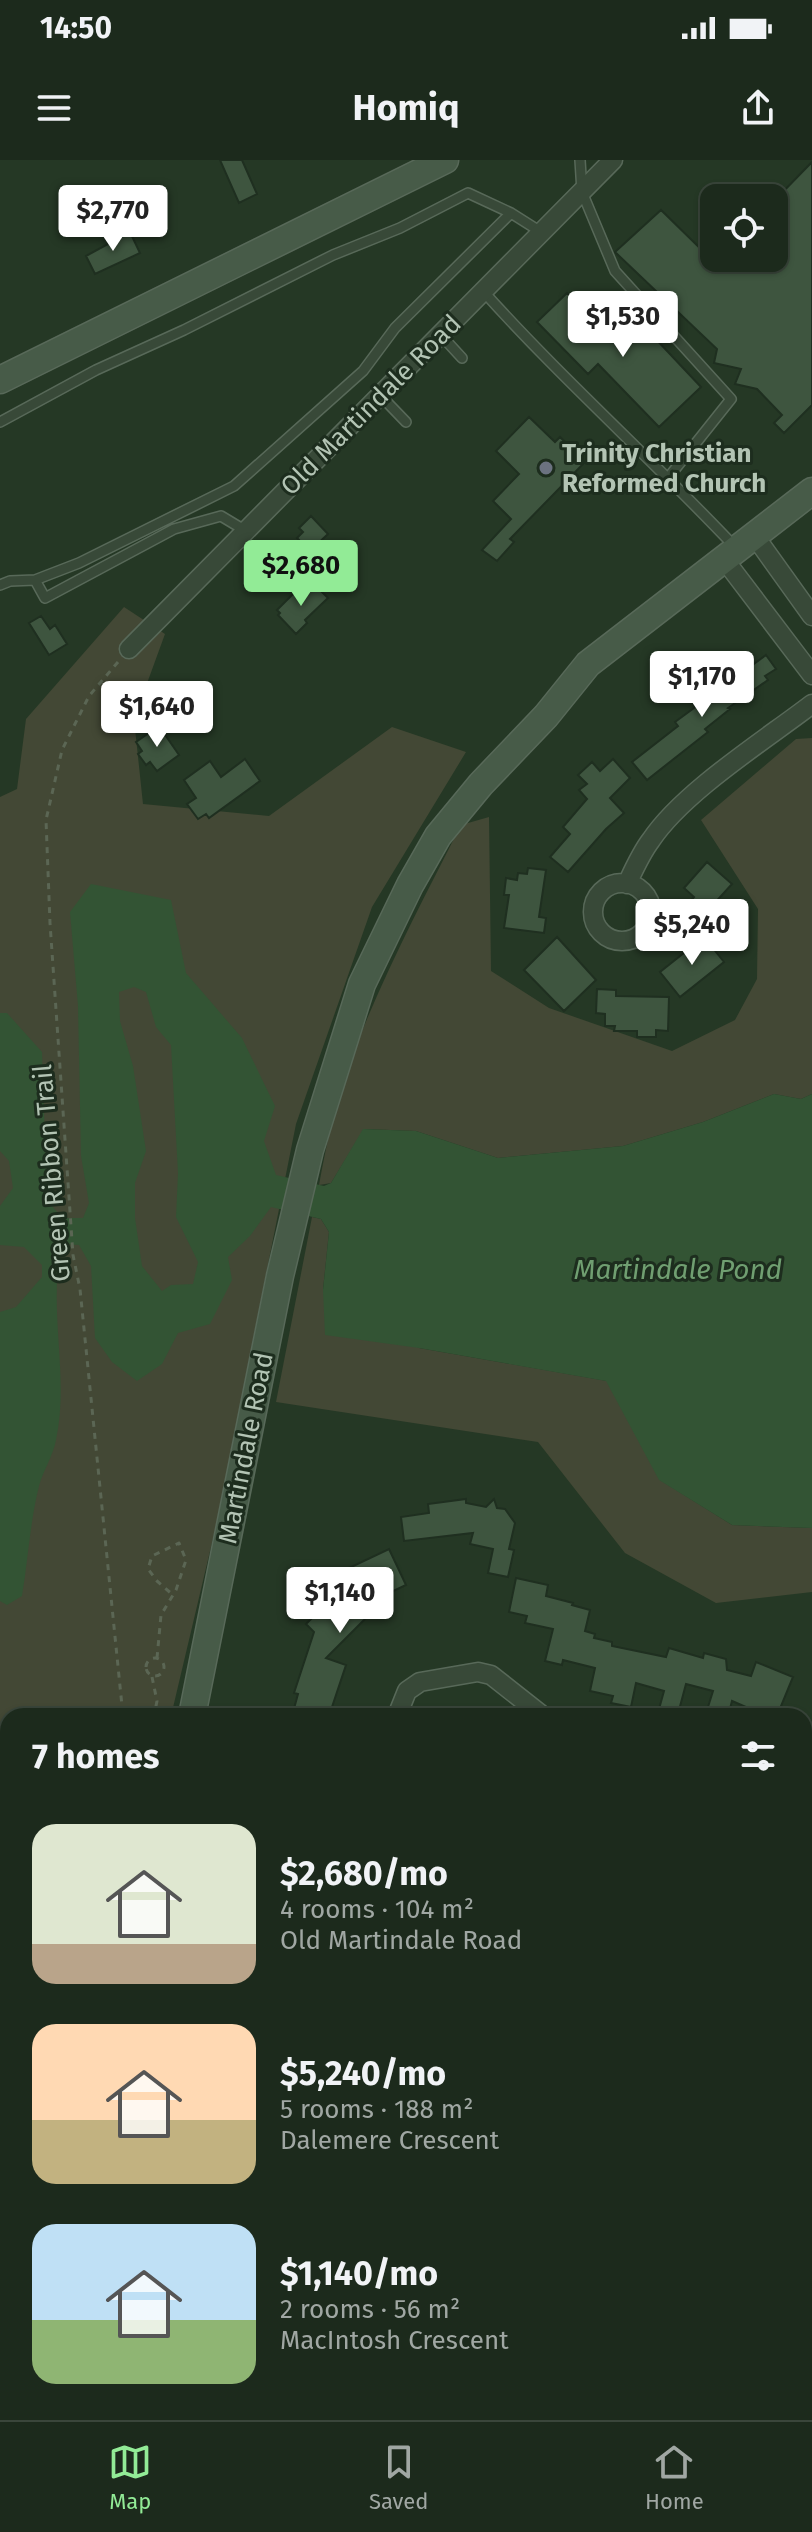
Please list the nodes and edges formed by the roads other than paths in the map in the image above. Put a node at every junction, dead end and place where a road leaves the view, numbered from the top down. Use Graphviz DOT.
graph roads {
  1 [pos="445,160"];
  2 [pos="580,160"];
  3 [pos="613,160"];
  4 [pos="582,192"];
  5 [pos="511,213"];
  6 [pos="541,232"];
  7 [pos="483,291"];
  8 [pos="440,334"];
  9 [pos="462,358"];
  10 [pos="0,380"];
  11 [pos="380,395"];
  12 [pos="0,422"];
  13 [pos="406,422"];
  14 [pos="668,478"];
  15 [pos="812,491"];
  16 [pos="246,531"];
  17 [pos="738,548"];
  18 [pos="35,580"];
  19 [pos="0,585"];
  20 [pos="812,616"];
  21 [pos="129,649"];
  22 [pos="812,675"];
  23 [pos="812,704"];
  24 [pos="627,884"];
  25 [pos="194,1708"];
  26 [pos="400,1708"];
  27 [pos="533,1708"];
  1 -- 10 [label="main road"];
  2 -- 4 [label="lane"];
  3 -- 4 [label="street, Old Martindale Road"];
  4 -- 6 [label="street, Old Martindale Road"];
  4 -- 14 [label="lane"];
  5 -- 6 [label="lane"];
  5 -- 12 [label="lane"];
  5 -- 18 [label="lane"];
  6 -- 7 [label="street, Old Martindale Road"];
  7 -- 8 [label="street, Old Martindale Road"];
  7 -- 14 [label="lane"];
  8 -- 9 [label="lane"];
  8 -- 11 [label="street, Old Martindale Road"];
  11 -- 13 [label="lane"];
  11 -- 16 [label="street, Old Martindale Road"];
  14 -- 17 [label="lane"];
  15 -- 17 [label="main road, Martindale Road"];
  16 -- 18 [label="lane"];
  16 -- 21 [label="street, Old Martindale Road"];
  17 -- 20 [label="street"];
  17 -- 22 [label="street"];
  17 -- 25 [label="main road, Martindale Road"];
  18 -- 19 [label="lane"];
  23 -- 24 [label="street"];
  26 -- 27 [label="street"];
}
